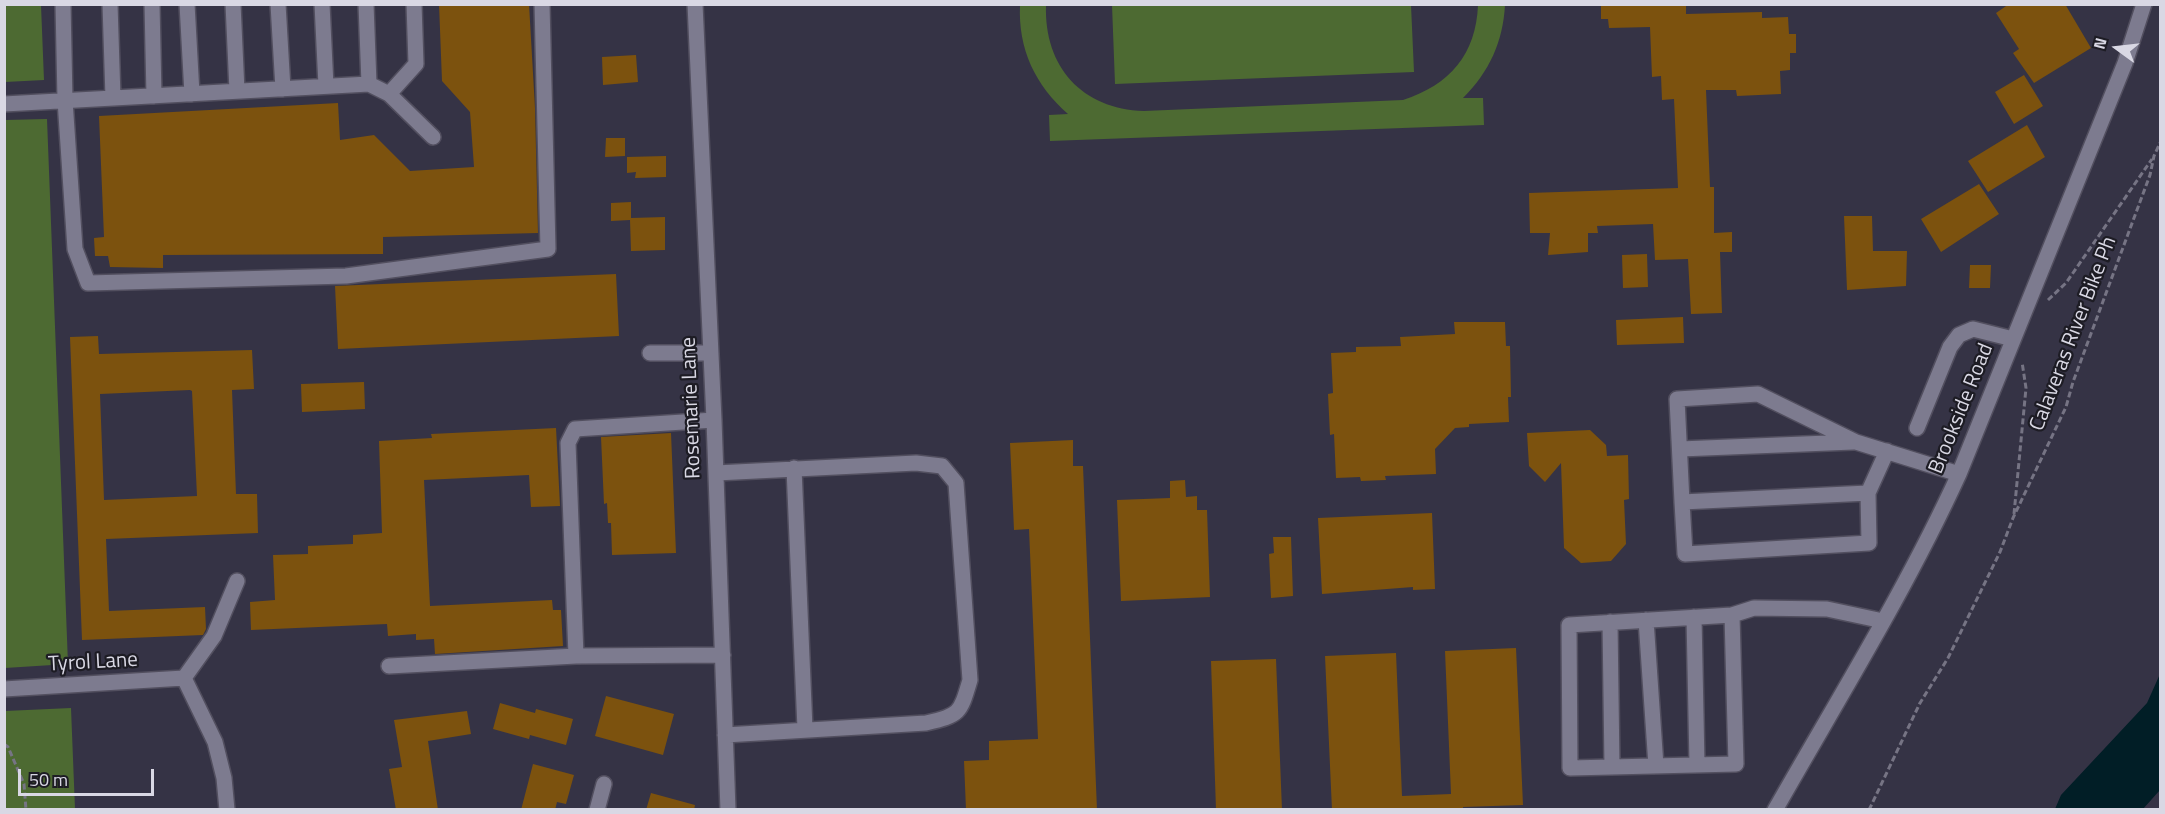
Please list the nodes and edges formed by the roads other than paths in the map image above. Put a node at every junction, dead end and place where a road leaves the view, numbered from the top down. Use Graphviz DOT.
graph roads {
  1 [pos="63,4"];
  2 [pos="110,4"];
  3 [pos="152,4"];
  4 [pos="187,4"];
  5 [pos="233,4"];
  6 [pos="278,4"];
  7 [pos="322,4"];
  8 [pos="366,4"];
  9 [pos="414,4"];
  10 [pos="542,4"];
  11 [pos="695,4"];
  12 [pos="2144,4"];
  13 [pos="369,84"];
  14 [pos="326,87"];
  15 [pos="283,88"];
  16 [pos="237,91"];
  17 [pos="192,93"];
  18 [pos="389,94"];
  19 [pos="154,96"];
  20 [pos="113,98"];
  21 [pos="65,100"];
  22 [pos="4,104"];
  23 [pos="433,136"];
  24 [pos="2013,339"];
  25 [pos="650,354"];
  26 [pos="711,354"];
  27 [pos="714,420"];
  28 [pos="1917,428"];
  29 [pos="1856,442"];
  30 [pos="1680,449"];
  31 [pos="1887,451"];
  32 [pos="795,468"];
  33 [pos="716,473"];
  34 [pos="1959,474"];
  35 [pos="1868,493"];
  36 [pos="1682,502"];
  37 [pos="237,581"];
  38 [pos="1732,615"];
  39 [pos="1694,617"];
  40 [pos="1646,620"];
  41 [pos="1883,621"];
  42 [pos="1610,622"];
  43 [pos="723,655"];
  44 [pos="576,656"];
  45 [pos="389,666"];
  46 [pos="184,678"];
  47 [pos="4,689"];
  48 [pos="805,729"];
  49 [pos="725,735"];
  50 [pos="1697,765"];
  51 [pos="1656,766"];
  52 [pos="1612,767"];
  53 [pos="604,784"];
  54 [pos="227,810"];
  55 [pos="597,810"];
  56 [pos="728,810"];
  57 [pos="1775,810"];
  1 -- 21 [label="street"];
  2 -- 20 [label="street"];
  3 -- 19 [label="street"];
  4 -- 17 [label="street"];
  5 -- 16 [label="street"];
  6 -- 15 [label="street"];
  7 -- 14 [label="street"];
  8 -- 13 [label="street"];
  9 -- 18 [label="street"];
  10 -- 21 [label="street"];
  11 -- 26 [label="street, Rosemarie Lane"];
  12 -- 24 [label="street, Brookside Road"];
  13 -- 14 [label="street"];
  13 -- 18 [label="street"];
  14 -- 15 [label="street"];
  15 -- 16 [label="street"];
  16 -- 17 [label="street"];
  17 -- 19 [label="street"];
  18 -- 23 [label="street"];
  19 -- 20 [label="street"];
  20 -- 21 [label="street"];
  21 -- 22 [label="street"];
  24 -- 28 [label="street"];
  24 -- 34 [label="street, Brookside Road"];
  25 -- 26 [label="street"];
  26 -- 27 [label="street, Rosemarie Lane"];
  27 -- 33 [label="street, Rosemarie Lane"];
  27 -- 44 [label="street"];
  29 -- 30 [label="street"];
  29 -- 30 [label="street"];
  29 -- 31 [label="street"];
  30 -- 36 [label="street"];
  31 -- 34 [label="street"];
  31 -- 35 [label="street"];
  32 -- 33 [label="street"];
  32 -- 48 [label="street"];
  32 -- 48 [label="street"];
  33 -- 43 [label="street, Rosemarie Lane"];
  34 -- 41 [label="street, Brookside Road"];
  35 -- 36 [label="street"];
  35 -- 36 [label="street"];
  37 -- 46 [label="street"];
  38 -- 39 [label="street"];
  38 -- 41 [label="street"];
  38 -- 50 [label="street"];
  39 -- 40 [label="street"];
  39 -- 50 [label="street"];
  40 -- 42 [label="street"];
  40 -- 51 [label="street"];
  41 -- 57 [label="street, Brookside Road"];
  42 -- 52 [label="street"];
  42 -- 52 [label="street"];
  43 -- 44 [label="street"];
  43 -- 49 [label="street, Rosemarie Lane"];
  44 -- 45 [label="street"];
  46 -- 47 [label="street, Tyrol Lane"];
  46 -- 54 [label="street"];
  48 -- 49 [label="street"];
  49 -- 56 [label="street, Rosemarie Lane"];
  50 -- 51 [label="street"];
  51 -- 52 [label="street"];
  53 -- 55 [label="street"];
}
